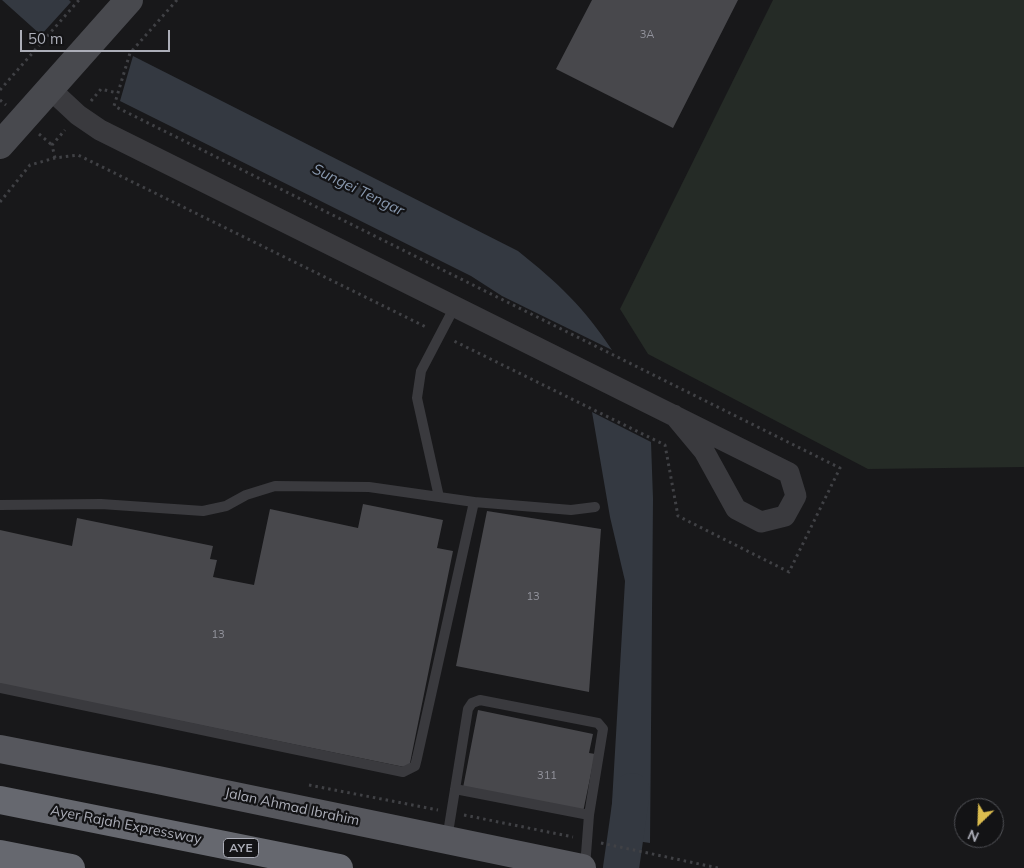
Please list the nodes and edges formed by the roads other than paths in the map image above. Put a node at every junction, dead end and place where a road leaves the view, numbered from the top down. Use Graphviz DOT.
graph roads {
  1 [pos="129,0"];
  2 [pos="50,89"];
  3 [pos="0,145"];
  4 [pos="454,308"];
  5 [pos="674,415"];
  6 [pos="440,497"];
  7 [pos="474,502"];
  8 [pos="0,504"];
  9 [pos="595,507"];
  10 [pos="0,688"];
  11 [pos="0,749"];
  12 [pos="455,789"];
  13 [pos="0,800"];
  14 [pos="589,815"];
  15 [pos="447,839"];
  16 [pos="0,854"];
  17 [pos="67,868"];
  18 [pos="339,868"];
  19 [pos="584,868"];
  1 -- 2 [label="street"];
  2 -- 3 [label="street"];
  2 -- 4 [label="street"];
  4 -- 5 [label="street"];
  4 -- 6 [label="lane"];
  5 -- 5 [label="street"];
  6 -- 7 [label="lane"];
  6 -- 8 [label="lane"];
  7 -- 9 [label="lane"];
  7 -- 10 [label="lane"];
  11 -- 15 [label="main road, Jalan Ahmad Ibrahim"];
  12 -- 14 [label="lane"];
  12 -- 14 [label="lane"];
  12 -- 15 [label="lane"];
  13 -- 18 [label="highway, Ayer Rajah Expressway / AYE"];
  14 -- 19 [label="lane"];
  15 -- 19 [label="main road, Jalan Ahmad Ibrahim"];
  16 -- 17 [label="highway"];
}
